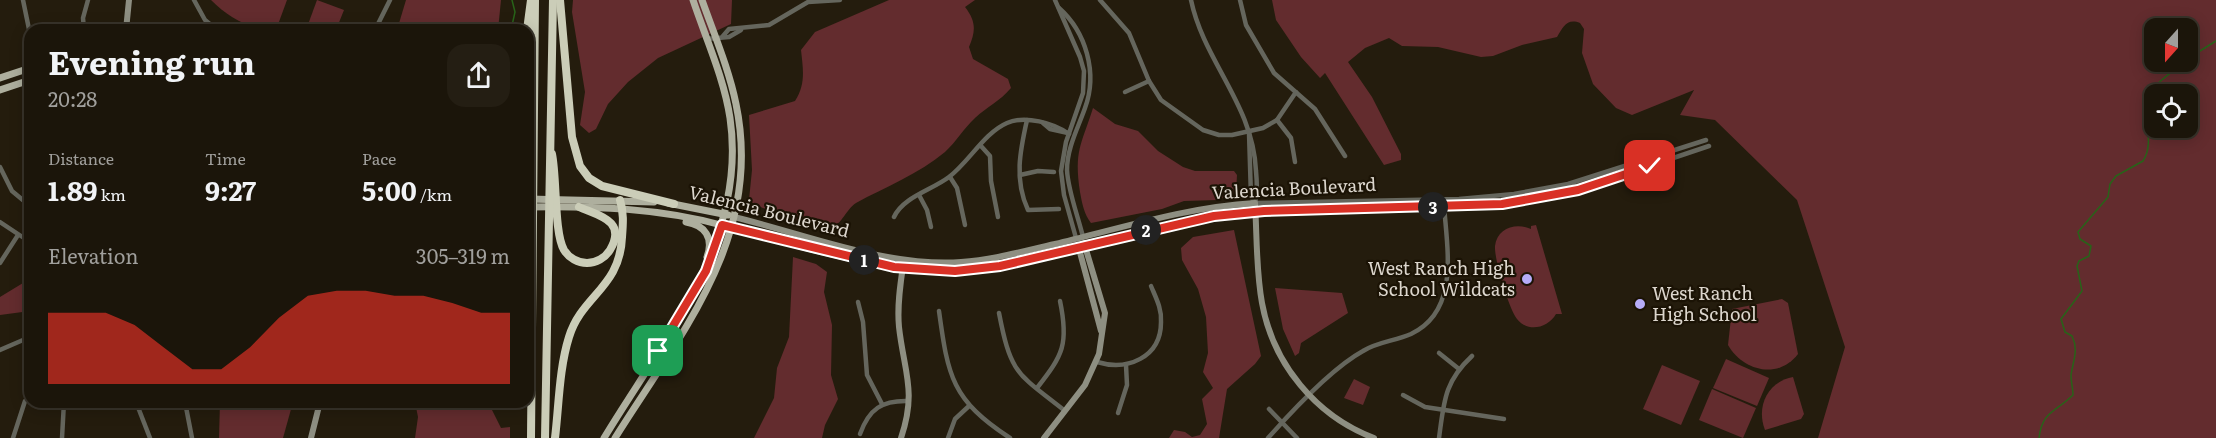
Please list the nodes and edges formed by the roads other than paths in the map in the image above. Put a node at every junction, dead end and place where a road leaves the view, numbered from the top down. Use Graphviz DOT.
graph roads {
  1 [pos="23,0"];
  2 [pos="88,0"];
  3 [pos="129,0"];
  4 [pos="194,0"];
  5 [pos="390,0"];
  6 [pos="533,0"];
  7 [pos="553,0"];
  8 [pos="560,0"];
  9 [pos="693,0"];
  10 [pos="702,0"];
  11 [pos="840,0"];
  12 [pos="1055,0"];
  13 [pos="1100,0"];
  14 [pos="1113,0"];
  15 [pos="1191,0"];
  16 [pos="1240,0"];
  17 [pos="1106,6"];
  18 [pos="1059,8"];
  19 [pos="28,24"];
  20 [pos="84,24"];
  21 [pos="127,24"];
  22 [pos="211,24"];
  23 [pos="378,24"];
  24 [pos="527,24"];
  25 [pos="533,24"];
  26 [pos="719,36"];
  27 [pos="706,39"];
  28 [pos="24,70"];
  29 [pos="728,77"];
  30 [pos="0,78"];
  31 [pos="720,80"];
  32 [pos="1149,81"];
  33 [pos="24,82"];
  34 [pos="0,90"];
  35 [pos="1125,92"];
  36 [pos="1296,92"];
  37 [pos="1027,120"];
  38 [pos="1277,120"];
  39 [pos="1249,133"];
  40 [pos="1072,135"];
  41 [pos="549,140"];
  42 [pos="1706,140"];
  43 [pos="981,146"];
  44 [pos="1709,146"];
  45 [pos="1345,156"];
  46 [pos="1295,162"];
  47 [pos="0,167"];
  48 [pos="1054,172"];
  49 [pos="1020,175"];
  50 [pos="950,177"];
  51 [pos="919,195"];
  52 [pos="534,199"];
  53 [pos="1444,199"];
  54 [pos="620,200"];
  55 [pos="24,201"];
  56 [pos="579,203"];
  57 [pos="1255,203"];
  58 [pos="674,204"];
  59 [pos="534,207"];
  60 [pos="1444,207"];
  61 [pos="1059,209"];
  62 [pos="623,210"];
  63 [pos="1256,212"];
  64 [pos="725,214"];
  65 [pos="670,215"];
  66 [pos="734,217"];
  67 [pos="894,217"];
  68 [pos="999,217"];
  69 [pos="0,222"];
  70 [pos="722,225"];
  71 [pos="966,225"];
  72 [pos="931,227"];
  73 [pos="732,228"];
  74 [pos="18,235"];
  75 [pos="24,238"];
  76 [pos="1080,238"];
  77 [pos="1081,246"];
  78 [pos="904,260"];
  79 [pos="0,262"];
  80 [pos="903,269"];
  81 [pos="699,281"];
  82 [pos="1151,286"];
  83 [pos="1060,301"];
  84 [pos="858,302"];
  85 [pos="939,311"];
  86 [pos="999,313"];
  87 [pos="24,340"];
  88 [pos="0,350"];
  89 [pos="1439,353"];
  90 [pos="1472,356"];
  91 [pos="1097,362"];
  92 [pos="1126,365"];
  93 [pos="1459,369"];
  94 [pos="1037,388"];
  95 [pos="1403,395"];
  96 [pos="1310,397"];
  97 [pos="910,401"];
  98 [pos="24,404"];
  99 [pos="882,404"];
  100 [pos="969,406"];
  101 [pos="64,408"];
  102 [pos="138,408"];
  103 [pos="186,408"];
  104 [pos="319,408"];
  105 [pos="531,408"];
  106 [pos="1269,409"];
  107 [pos="1443,410"];
  108 [pos="1065,411"];
  109 [pos="1118,413"];
  110 [pos="1504,419"];
  111 [pos="1282,424"];
  112 [pos="860,434"];
  113 [pos="13,438"];
  114 [pos="62,438"];
  115 [pos="150,438"];
  116 [pos="192,438"];
  117 [pos="311,438"];
  118 [pos="531,438"];
  119 [pos="546,438"];
  120 [pos="555,438"];
  121 [pos="604,438"];
  122 [pos="615,438"];
  123 [pos="901,438"];
  124 [pos="948,438"];
  125 [pos="1010,438"];
  126 [pos="1044,438"];
  127 [pos="1268,438"];
  128 [pos="1297,438"];
  129 [pos="1374,438"];
  130 [pos="1440,438"];
  1 -- 19 [label="street"];
  2 -- 20 [label="street"];
  3 -- 21 [label="street"];
  4 -- 22 [label="street"];
  5 -- 23 [label="street"];
  6 -- 24 [label="highway"];
  6 -- 25 [label="highway"];
  7 -- 41 [label="highway"];
  8 -- 58 [label="highway"];
  9 -- 27 [label="main road"];
  10 -- 26 [label="main road"];
  11 -- 26 [label="street"];
  12 -- 18 [label="street"];
  13 -- 17 [label="street"];
  14 -- 17 [label="street"];
  15 -- 39 [label="street"];
  16 -- 36 [label="street"];
  17 -- 32 [label="street"];
  18 -- 40 [label="street"];
  18 -- 40 [label="street"];
  26 -- 27 [label="street"];
  26 -- 29 [label="main road"];
  27 -- 31 [label="main road"];
  28 -- 30 [label="main road"];
  29 -- 31 [label="street"];
  29 -- 66 [label="main road"];
  31 -- 64 [label="main road"];
  32 -- 35 [label="street"];
  32 -- 39 [label="street"];
  33 -- 34 [label="main road"];
  36 -- 38 [label="street"];
  36 -- 45 [label="street"];
  37 -- 40 [label="street"];
  37 -- 43 [label="street"];
  37 -- 49 [label="street"];
  38 -- 39 [label="street"];
  38 -- 46 [label="street"];
  39 -- 57 [label="street"];
  40 -- 76 [label="street"];
  40 -- 76 [label="street"];
  41 -- 56 [label="highway"];
  41 -- 119 [label="highway"];
  42 -- 53 [label="street, Valencia Boulevard"];
  43 -- 50 [label="street"];
  43 -- 68 [label="street"];
  44 -- 60 [label="street, Valencia Boulevard"];
  47 -- 55 [label="street"];
  48 -- 49 [label="street"];
  49 -- 61 [label="street"];
  50 -- 51 [label="street"];
  50 -- 71 [label="street"];
  51 -- 67 [label="street"];
  51 -- 72 [label="street"];
  52 -- 56 [label="main road, Valencia Boulevard"];
  53 -- 57 [label="street, Valencia Boulevard"];
  53 -- 60 [label="street"];
  54 -- 56 [label="main road, Valencia Boulevard"];
  54 -- 58 [label="main road, Valencia Boulevard"];
  54 -- 62 [label="highway"];
  56 -- 59 [label="main road, Valencia Boulevard"];
  56 -- 62 [label="main road, Valencia Boulevard"];
  57 -- 63 [label="street"];
  57 -- 76 [label="street, Valencia Boulevard"];
  58 -- 64 [label="main road, Valencia Boulevard"];
  60 -- 63 [label="street, Valencia Boulevard"];
  60 -- 96 [label="street"];
  62 -- 65 [label="main road, Valencia Boulevard"];
  62 -- 120 [label="highway"];
  63 -- 77 [label="street, Valencia Boulevard"];
  63 -- 96 [label="street"];
  64 -- 66 [label="main road, Valencia Boulevard"];
  64 -- 70 [label="main road"];
  65 -- 70 [label="main road, Valencia Boulevard"];
  65 -- 81 [label="main road"];
  66 -- 73 [label="main road"];
  66 -- 78 [label="street, Valencia Boulevard"];
  69 -- 74 [label="street"];
  70 -- 73 [label="main road, Valencia Boulevard"];
  70 -- 81 [label="main road"];
  73 -- 80 [label="street, Valencia Boulevard"];
  73 -- 122 [label="main road"];
  74 -- 75 [label="street"];
  74 -- 79 [label="street"];
  76 -- 77 [label="street"];
  76 -- 78 [label="street, Valencia Boulevard"];
  77 -- 80 [label="street, Valencia Boulevard"];
  77 -- 91 [label="street"];
  78 -- 80 [label="street"];
  80 -- 97 [label="street"];
  81 -- 121 [label="main road"];
  82 -- 92 [label="street"];
  83 -- 94 [label="street"];
  84 -- 99 [label="street"];
  85 -- 100 [label="street"];
  86 -- 94 [label="street"];
  87 -- 88 [label="street"];
  89 -- 93 [label="street"];
  90 -- 93 [label="street"];
  91 -- 92 [label="street"];
  91 -- 108 [label="street"];
  92 -- 109 [label="street"];
  93 -- 107 [label="street"];
  94 -- 108 [label="street"];
  95 -- 107 [label="street"];
  96 -- 111 [label="street"];
  96 -- 129 [label="street"];
  97 -- 99 [label="street"];
  97 -- 123 [label="street"];
  98 -- 113 [label="street"];
  99 -- 112 [label="street"];
  100 -- 124 [label="street"];
  100 -- 125 [label="street"];
  101 -- 114 [label="street"];
  102 -- 115 [label="street"];
  103 -- 116 [label="street"];
  104 -- 117 [label="street"];
  105 -- 118 [label="highway"];
  106 -- 111 [label="street"];
  107 -- 110 [label="street"];
  107 -- 130 [label="street"];
  108 -- 126 [label="street"];
  111 -- 127 [label="street"];
  111 -- 128 [label="street"];
}
